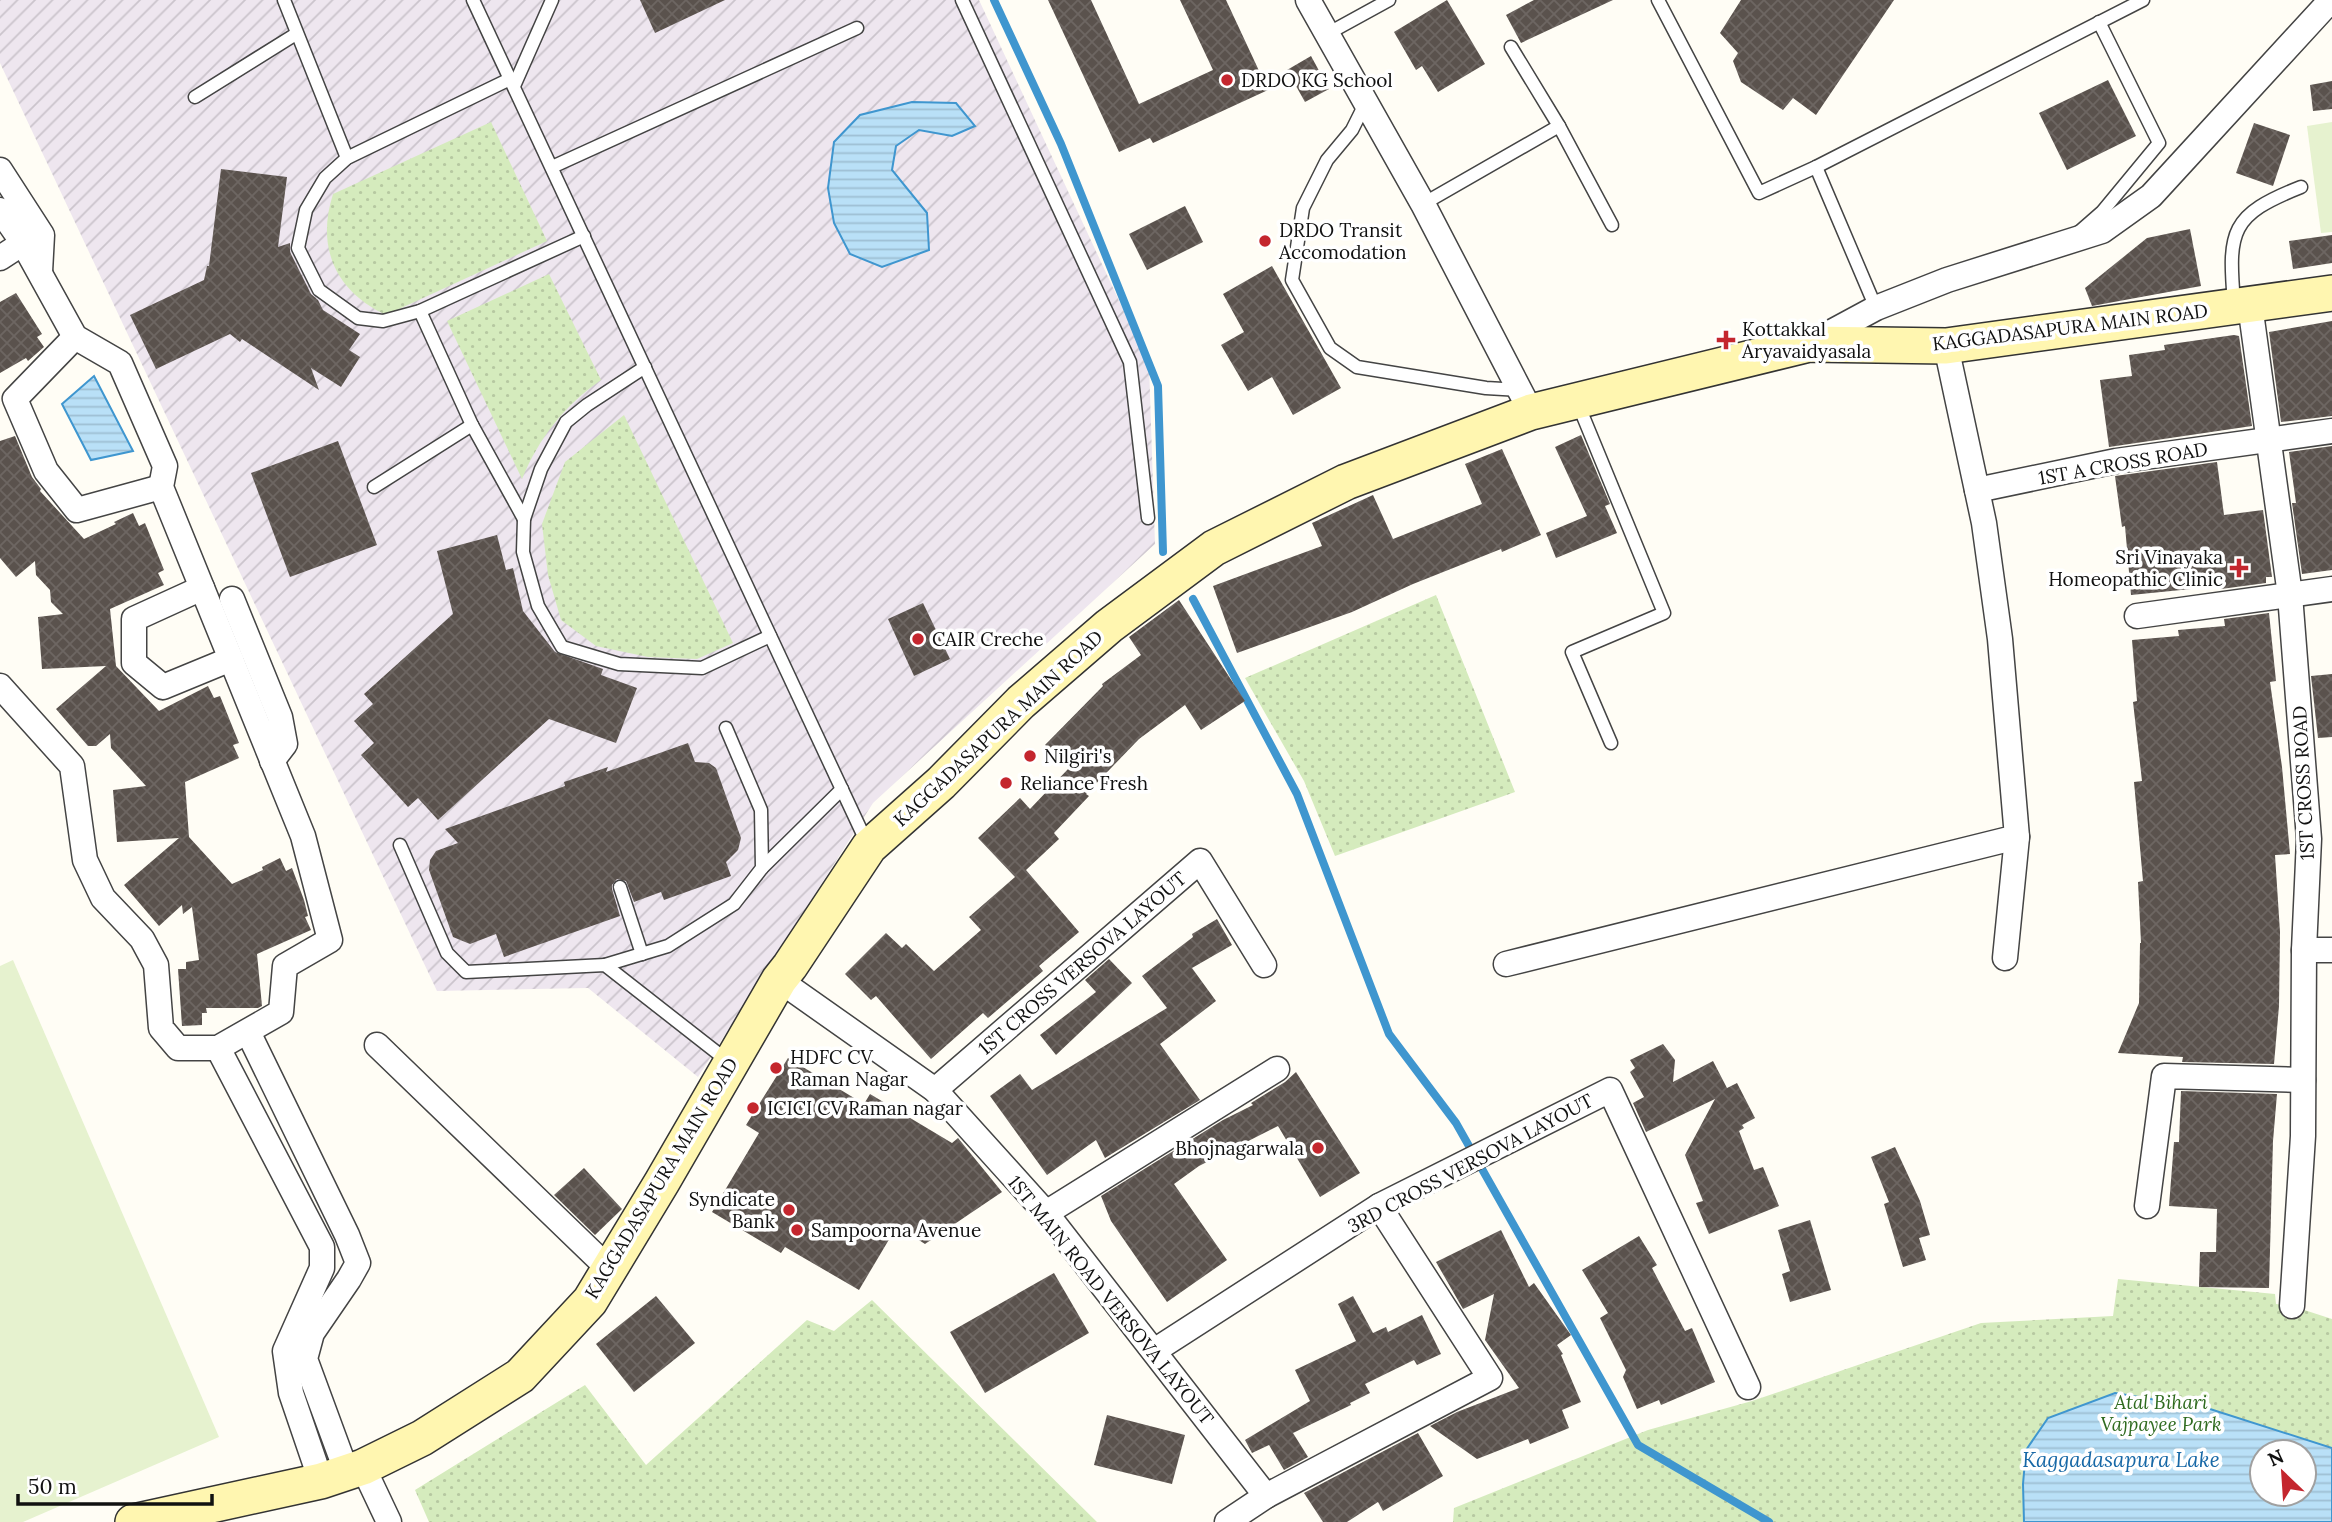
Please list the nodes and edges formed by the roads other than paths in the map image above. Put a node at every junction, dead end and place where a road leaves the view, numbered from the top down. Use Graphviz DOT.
graph roads {
  1 [pos="284,0"];
  2 [pos="473,0"];
  3 [pos="552,0"];
  4 [pos="962,0"];
  5 [pos="1308,0"];
  6 [pos="1390,0"];
  7 [pos="1658,0"];
  8 [pos="2143,0"];
  9 [pos="2331,0"];
  10 [pos="2099,22"];
  11 [pos="858,28"];
  12 [pos="296,34"];
  13 [pos="1327,34"];
  14 [pos="1511,47"];
  15 [pos="512,83"];
  16 [pos="195,97"];
  17 [pos="1366,102"];
  18 [pos="1559,126"];
  19 [pos="347,158"];
  20 [pos="552,167"];
  21 [pos="1816,167"];
  22 [pos="0,170"];
  23 [pos="2301,187"];
  24 [pos="1423,204"];
  25 [pos="0,210"];
  26 [pos="1612,225"];
  27 [pos="584,236"];
  28 [pos="23,243"];
  29 [pos="2067,243"];
  30 [pos="0,258"];
  31 [pos="40,273"];
  32 [pos="2332,293"];
  33 [pos="2242,306"];
  34 [pos="1876,308"];
  35 [pos="420,311"];
  36 [pos="75,337"];
  37 [pos="1809,344"];
  38 [pos="1947,346"];
  39 [pos="645,367"];
  40 [pos="1526,401"];
  41 [pos="1577,401"];
  42 [pos="472,425"];
  43 [pos="2332,431"];
  44 [pos="2269,440"];
  45 [pos="161,487"];
  46 [pos="374,487"];
  47 [pos="1977,490"];
  48 [pos="1148,517"];
  49 [pos="524,519"];
  50 [pos="202,588"];
  51 [pos="2332,589"];
  52 [pos="2290,595"];
  53 [pos="232,599"];
  54 [pos="2137,616"];
  55 [pos="770,636"];
  56 [pos="231,659"];
  57 [pos="0,685"];
  58 [pos="726,729"];
  59 [pos="1611,743"];
  60 [pos="272,761"];
  61 [pos="842,789"];
  62 [pos="2017,837"];
  63 [pos="400,845"];
  64 [pos="869,847"];
  65 [pos="762,867"];
  66 [pos="620,887"];
  67 [pos="2304,950"];
  68 [pos="2332,950"];
  69 [pos="642,954"];
  70 [pos="2005,958"];
  71 [pos="1506,964"];
  72 [pos="605,965"];
  73 [pos="1264,965"];
  74 [pos="779,981"];
  75 [pos="248,1032"];
  76 [pos="377,1045"];
  77 [pos="218,1048"];
  78 [pos="729,1063"];
  79 [pos="1277,1069"];
  80 [pos="2303,1080"];
  81 [pos="935,1090"];
  82 [pos="1379,1206"];
  83 [pos="2147,1206"];
  84 [pos="1046,1213"];
  85 [pos="609,1269"];
  86 [pos="2292,1306"];
  87 [pos="1154,1351"];
  88 [pos="1748,1387"];
  89 [pos="344,1474"];
  90 [pos="1266,1496"];
  91 [pos="132,1522"];
  92 [pos="389,1522"];
  93 [pos="1227,1522"];
  1 -- 12 [label="lane"];
  2 -- 15 [label="lane"];
  3 -- 15 [label="lane"];
  4 -- 48 [label="lane"];
  5 -- 13 [label="street"];
  6 -- 13 [label="lane"];
  7 -- 21 [label="lane"];
  8 -- 10 [label="lane"];
  9 -- 29 [label="street"];
  10 -- 21 [label="lane"];
  10 -- 29 [label="lane"];
  11 -- 20 [label="lane"];
  12 -- 16 [label="lane"];
  12 -- 19 [label="lane"];
  13 -- 17 [label="street"];
  14 -- 18 [label="lane"];
  15 -- 19 [label="lane"];
  15 -- 20 [label="lane"];
  17 -- 24 [label="street"];
  17 -- 40 [label="lane"];
  18 -- 24 [label="lane"];
  18 -- 26 [label="lane"];
  19 -- 35 [label="lane"];
  20 -- 27 [label="lane"];
  21 -- 34 [label="lane"];
  22 -- 31 [label="street"];
  23 -- 33 [label="lane"];
  24 -- 40 [label="street"];
  25 -- 28 [label="street"];
  27 -- 35 [label="lane"];
  27 -- 39 [label="lane"];
  28 -- 30 [label="street"];
  28 -- 31 [label="street"];
  29 -- 34 [label="street"];
  31 -- 36 [label="street"];
  32 -- 33 [label="main road, KAGGADASAPURA MAIN ROAD"];
  33 -- 38 [label="main road, KAGGADASAPURA MAIN ROAD"];
  33 -- 44 [label="street, 1ST CROSS ROAD"];
  34 -- 37 [label="street"];
  35 -- 42 [label="lane"];
  36 -- 45 [label="street"];
  36 -- 45 [label="street"];
  37 -- 38 [label="main road, KAGGADASAPURA MAIN ROAD"];
  37 -- 41 [label="main road, KAGGADASAPURA MAIN ROAD"];
  38 -- 47 [label="street"];
  39 -- 49 [label="lane"];
  39 -- 55 [label="lane"];
  40 -- 41 [label="main road, KAGGADASAPURA MAIN ROAD"];
  40 -- 64 [label="main road, KAGGADASAPURA MAIN ROAD"];
  41 -- 59 [label="lane"];
  42 -- 46 [label="lane"];
  42 -- 49 [label="lane"];
  43 -- 44 [label="street, 1ST A CROSS ROAD"];
  44 -- 47 [label="street, 1ST A CROSS ROAD"];
  44 -- 52 [label="street, 1ST CROSS ROAD"];
  45 -- 50 [label="street"];
  47 -- 62 [label="street"];
  49 -- 55 [label="lane"];
  50 -- 56 [label="street"];
  50 -- 56 [label="street"];
  51 -- 52 [label="street"];
  52 -- 54 [label="street"];
  52 -- 67 [label="street, 1ST CROSS ROAD"];
  53 -- 60 [label="street"];
  55 -- 61 [label="lane"];
  56 -- 60 [label="street"];
  57 -- 77 [label="street"];
  58 -- 65 [label="lane"];
  60 -- 75 [label="street"];
  61 -- 64 [label="lane"];
  61 -- 65 [label="lane"];
  62 -- 70 [label="street"];
  62 -- 71 [label="street"];
  63 -- 72 [label="lane"];
  64 -- 74 [label="main road, KAGGADASAPURA MAIN ROAD"];
  65 -- 69 [label="lane"];
  66 -- 69 [label="lane"];
  67 -- 68 [label="street"];
  67 -- 80 [label="street, 1ST CROSS ROAD"];
  69 -- 72 [label="lane"];
  72 -- 78 [label="lane"];
  73 -- 81 [label="street, 1ST CROSS VERSOVA LAYOUT"];
  74 -- 78 [label="main road, KAGGADASAPURA MAIN ROAD"];
  74 -- 81 [label="street, 1ST MAIN ROAD VERSOVA LAYOUT"];
  75 -- 77 [label="street"];
  75 -- 89 [label="street"];
  76 -- 85 [label="street"];
  77 -- 89 [label="street"];
  78 -- 85 [label="main road, KAGGADASAPURA MAIN ROAD"];
  79 -- 84 [label="street"];
  80 -- 83 [label="street"];
  80 -- 86 [label="street, 1ST CROSS ROAD"];
  81 -- 84 [label="street, 1ST MAIN ROAD VERSOVA LAYOUT"];
  82 -- 87 [label="street, 3RD CROSS VERSOVA LAYOUT"];
  82 -- 88 [label="street, 3RD CROSS VERSOVA LAYOUT"];
  82 -- 90 [label="street"];
  84 -- 87 [label="street, 1ST MAIN ROAD VERSOVA LAYOUT"];
  85 -- 89 [label="main road, KAGGADASAPURA MAIN ROAD"];
  87 -- 90 [label="street, 1ST MAIN ROAD VERSOVA LAYOUT"];
  89 -- 91 [label="main road, KAGGADASAPURA MAIN ROAD"];
  89 -- 92 [label="street"];
  90 -- 93 [label="street"];
}
